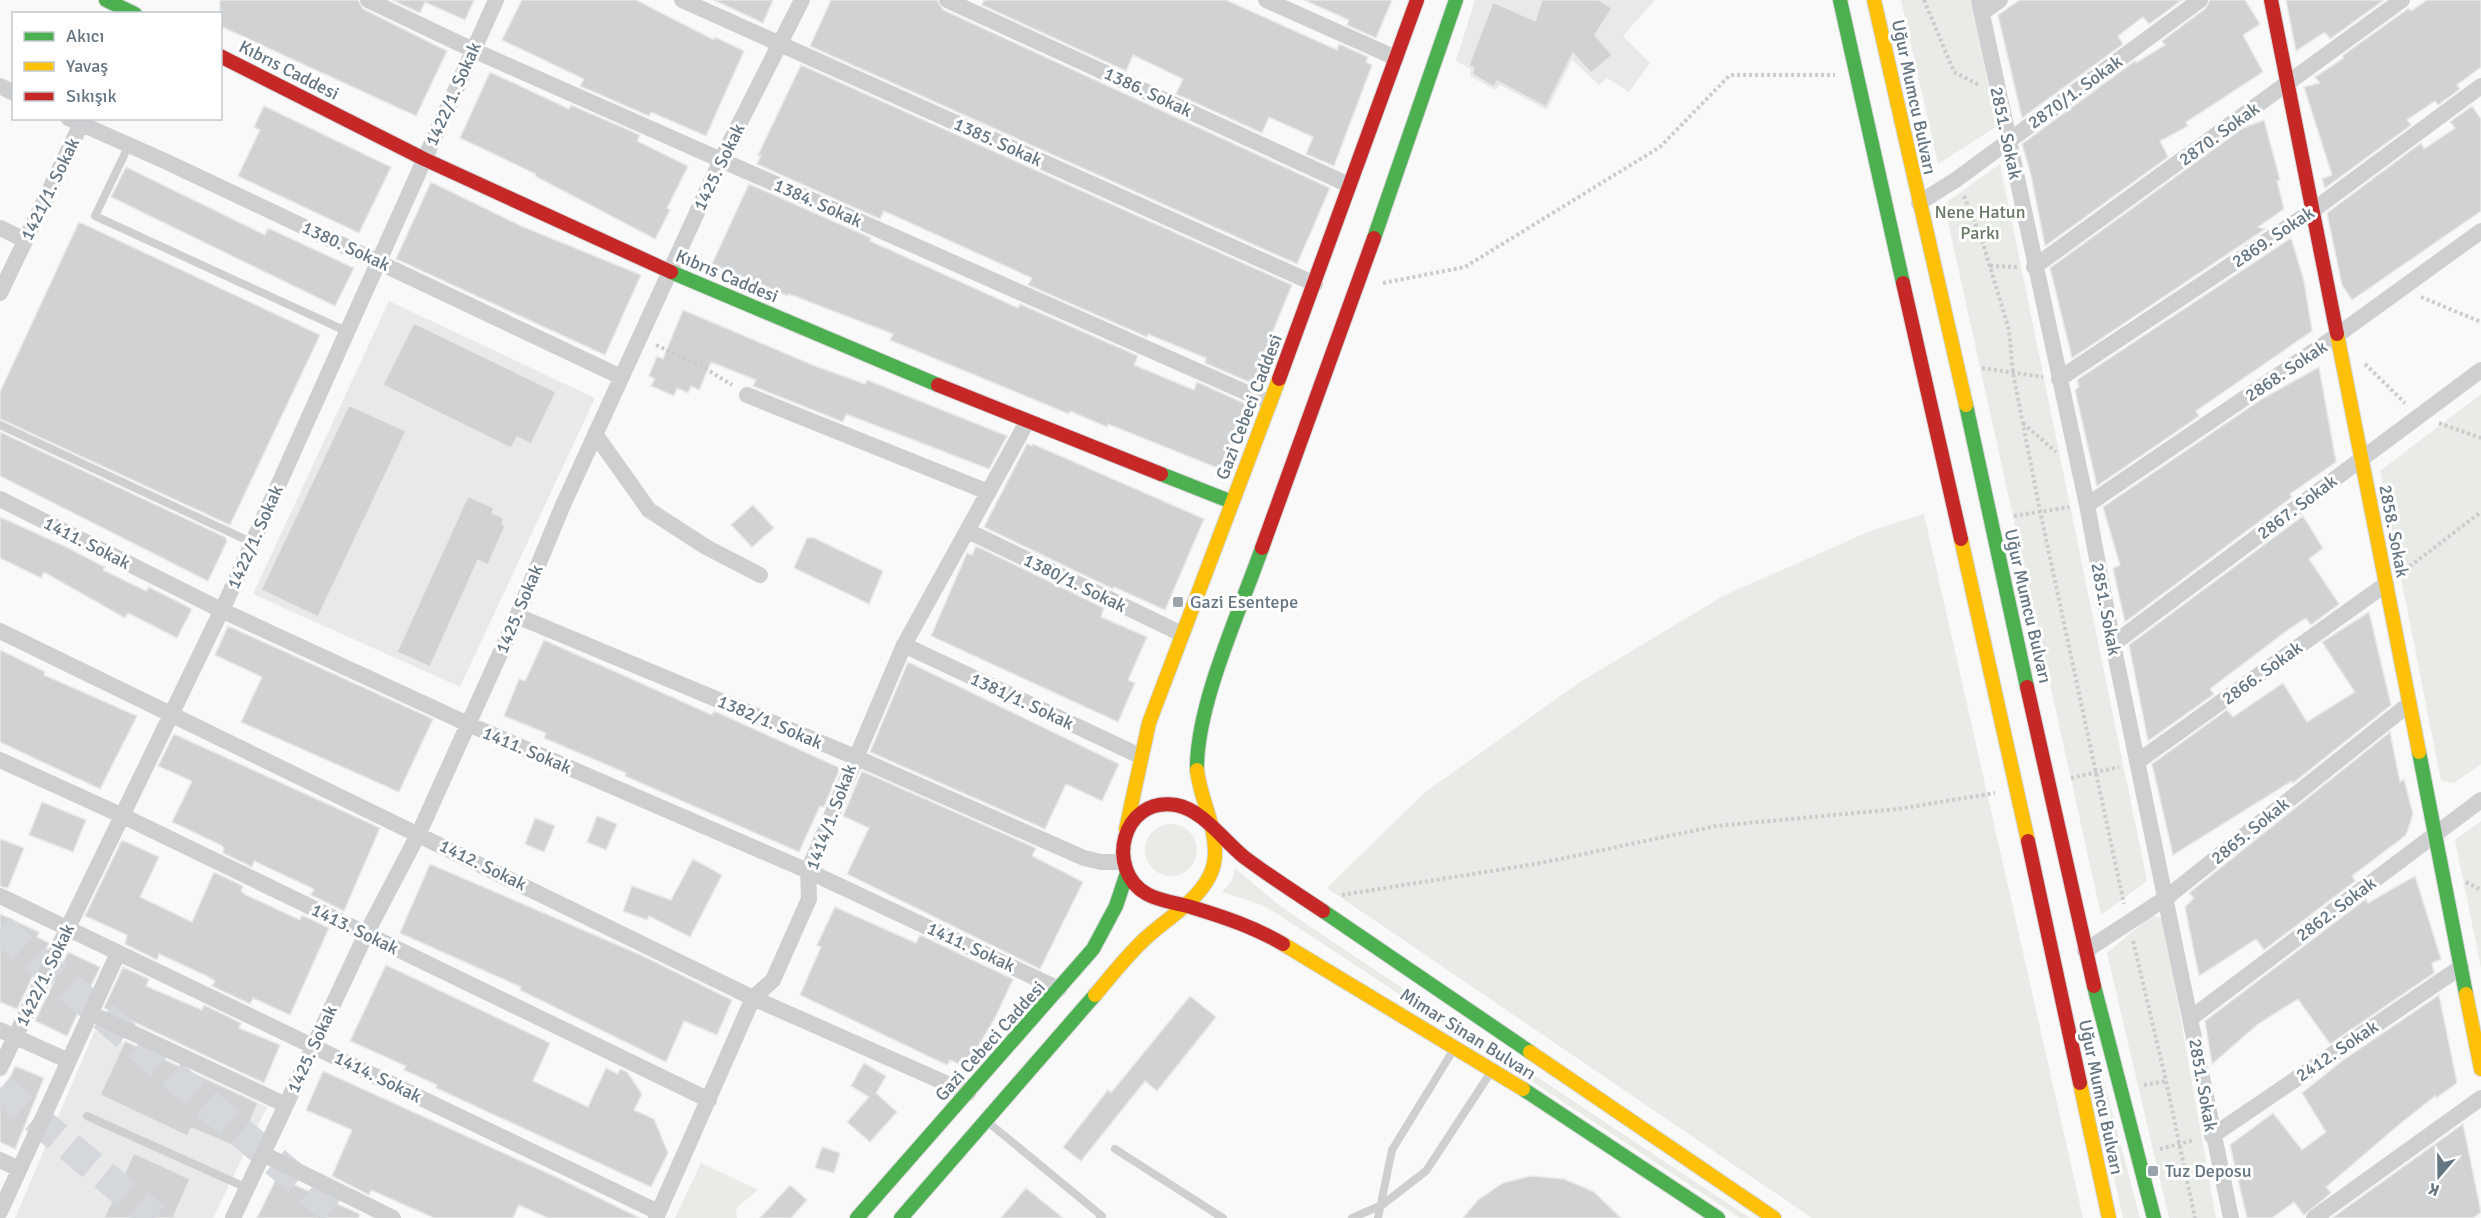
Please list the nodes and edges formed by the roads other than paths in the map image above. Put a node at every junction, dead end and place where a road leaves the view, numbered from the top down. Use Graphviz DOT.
graph roads {
  1 [pos="106,0"];
  2 [pos="368,0"];
  3 [pos="496,0"];
  4 [pos="682,0"];
  5 [pos="802,0"];
  6 [pos="947,0"];
  7 [pos="1266,0"];
  8 [pos="1417,0"];
  9 [pos="1456,0"];
  10 [pos="1839,0"];
  11 [pos="1874,0"];
  12 [pos="2000,0"];
  13 [pos="2200,0"];
  14 [pos="2271,0"];
  15 [pos="2402,0"];
  16 [pos="1980,6"];
  17 [pos="131,9"];
  18 [pos="781,44"];
  19 [pos="473,50"];
  20 [pos="222,57"];
  21 [pos="1396,58"];
  22 [pos="2287,85"];
  23 [pos="2481,86"];
  24 [pos="78,121"];
  25 [pos="2008,141"];
  26 [pos="129,146"];
  27 [pos="424,159"];
  28 [pos="721,160"];
  29 [pos="1349,184"];
  30 [pos="1919,203"];
  31 [pos="2312,212"];
  32 [pos="0,228"];
  33 [pos="2481,231"];
  34 [pos="25,240"];
  35 [pos="380,262"];
  36 [pos="2034,267"];
  37 [pos="669,271"];
  38 [pos="1315,284"];
  39 [pos="0,293"];
  40 [pos="348,332"];
  41 [pos="2336,336"];
  42 [pos="2481,370"];
  43 [pos="621,377"];
  44 [pos="2059,379"];
  45 [pos="747,395"];
  46 [pos="1270,403"];
  47 [pos="1027,422"];
  48 [pos="0,425"];
  49 [pos="595,435"];
  50 [pos="2361,459"];
  51 [pos="988,492"];
  52 [pos="0,499"];
  53 [pos="1232,502"];
  54 [pos="2087,505"];
  55 [pos="969,531"];
  56 [pos="252,543"];
  57 [pos="760,575"];
  58 [pos="2386,584"];
  59 [pos="222,610"];
  60 [pos="517,616"];
  61 [pos="0,631"];
  62 [pos="1182,634"];
  63 [pos="2113,644"];
  64 [pos="904,645"];
  65 [pos="2409,704"];
  66 [pos="171,716"];
  67 [pos="468,724"];
  68 [pos="1140,756"];
  69 [pos="855,757"];
  70 [pos="0,760"];
  71 [pos="2137,762"];
  72 [pos="2481,800"];
  73 [pos="123,816"];
  74 [pos="1208,825"];
  75 [pos="1126,829"];
  76 [pos="418,833"];
  77 [pos="2435,835"];
  78 [pos="1125,867"];
  79 [pos="807,871"];
  80 [pos="0,896"];
  81 [pos="2166,898"];
  82 [pos="1186,904"];
  83 [pos="68,927"];
  84 [pos="366,934"];
  85 [pos="2085,951"];
  86 [pos="118,953"];
  87 [pos="2461,967"];
  88 [pos="1059,989"];
  89 [pos="753,998"];
  90 [pos="92,1014"];
  91 [pos="2191,1018"];
  92 [pos="7,1034"];
  93 [pos="314,1046"];
  94 [pos="1455,1046"];
  95 [pos="69,1061"];
  96 [pos="0,1068"];
  97 [pos="1493,1069"];
  98 [pos="2481,1069"];
  99 [pos="968,1093"];
  100 [pos="2481,1098"];
  101 [pos="709,1100"];
  102 [pos="286,1105"];
  103 [pos="87,1116"];
  104 [pos="986,1120"];
  105 [pos="2212,1136"];
  106 [pos="1115,1149"];
  107 [pos="263,1154"];
  108 [pos="0,1160"];
  109 [pos="18,1169"];
  110 [pos="247,1188"];
  111 [pos="1382,1205"];
  112 [pos="0,1212"];
  113 [pos="657,1215"];
  114 [pos="233,1218"];
  115 [pos="393,1218"];
  116 [pos="857,1218"];
  117 [pos="901,1218"];
  118 [pos="1100,1218"];
  119 [pos="1223,1218"];
  120 [pos="1352,1218"];
  121 [pos="1378,1218"];
  122 [pos="1718,1218"];
  123 [pos="1774,1218"];
  124 [pos="2109,1218"];
  125 [pos="2154,1218"];
  126 [pos="2231,1218"];
  127 [pos="2314,1218"];
  1 -- 17 [label="main road"];
  2 -- 19 [label="street, 1384. Sokak"];
  3 -- 19 [label="street, 1422/1. Sokak"];
  4 -- 18 [label="street, 1385. Sokak"];
  5 -- 18 [label="street, 1425. Sokak"];
  6 -- 29 [label="street, 1386. Sokak"];
  7 -- 21 [label="street"];
  8 -- 21 [label="main road, Gazi Cebeci Caddesi"];
  9 -- 74 [label="main road"];
  10 -- 124 [label="main road, Uğur Mumcu Bulvarı"];
  11 -- 30 [label="main road, Uğur Mumcu Bulvarı"];
  12 -- 16 [label="street"];
  13 -- 25 [label="street, 2870/1. Sokak"];
  14 -- 22 [label="main road, 2858. Sokak"];
  15 -- 22 [label="street, 2870. Sokak"];
  16 -- 25 [label="street, 2851. Sokak"];
  18 -- 28 [label="street, 1425. Sokak"];
  18 -- 38 [label="street, 1385. Sokak"];
  19 -- 27 [label="street, 1422/1. Sokak"];
  19 -- 28 [label="street, 1384. Sokak"];
  20 -- 27 [label="main road, Kıbrıs Caddesi"];
  21 -- 29 [label="main road, Gazi Cebeci Caddesi"];
  22 -- 31 [label="main road, 2858. Sokak"];
  22 -- 36 [label="street, 2870. Sokak"];
  23 -- 31 [label="street, 2869. Sokak"];
  24 -- 26 [label="street, 1380. Sokak"];
  24 -- 34 [label="street, 1421/1. Sokak"];
  25 -- 30 [label="street, 2870/1. Sokak"];
  25 -- 36 [label="street, 2851. Sokak"];
  26 -- 35 [label="street, 1380. Sokak"];
  26 -- 40 [label="lane"];
  27 -- 35 [label="street, 1422/1. Sokak"];
  27 -- 37 [label="main road, Kıbrıs Caddesi"];
  28 -- 37 [label="street, 1425. Sokak"];
  28 -- 46 [label="street, 1384. Sokak"];
  29 -- 38 [label="main road, Gazi Cebeci Caddesi"];
  30 -- 85 [label="main road, Uğur Mumcu Bulvarı"];
  31 -- 41 [label="main road, 2858. Sokak"];
  31 -- 44 [label="street, 2869. Sokak"];
  32 -- 34 [label="street"];
  33 -- 41 [label="street, 2868. Sokak"];
  34 -- 39 [label="street, 1421/1. Sokak"];
  35 -- 40 [label="street, 1422/1. Sokak"];
  35 -- 43 [label="street, 1380. Sokak"];
  36 -- 44 [label="street, 2851. Sokak"];
  37 -- 43 [label="street, 1425. Sokak"];
  37 -- 47 [label="main road, Kıbrıs Caddesi"];
  38 -- 46 [label="main road, Gazi Cebeci Caddesi"];
  40 -- 56 [label="street, 1422/1. Sokak"];
  41 -- 50 [label="main road, 2858. Sokak"];
  41 -- 54 [label="street, 2868. Sokak"];
  42 -- 50 [label="street, 2867. Sokak"];
  43 -- 49 [label="street, 1425. Sokak"];
  44 -- 54 [label="street, 2851. Sokak"];
  45 -- 51 [label="street"];
  46 -- 53 [label="main road, Gazi Cebeci Caddesi"];
  47 -- 51 [label="street, 1414/1. Sokak"];
  47 -- 53 [label="main road, Kıbrıs Caddesi"];
  48 -- 56 [label="lane"];
  49 -- 57 [label="street"];
  49 -- 60 [label="street, 1425. Sokak"];
  50 -- 58 [label="main road, 2858. Sokak"];
  50 -- 63 [label="street, 2867. Sokak"];
  51 -- 55 [label="street, 1414/1. Sokak"];
  52 -- 59 [label="street, 1411. Sokak"];
  53 -- 62 [label="main road, Gazi Cebeci Caddesi"];
  54 -- 63 [label="street, 2851. Sokak"];
  55 -- 62 [label="street, 1380/1. Sokak"];
  55 -- 64 [label="street, 1414/1. Sokak"];
  56 -- 59 [label="street, 1422/1. Sokak"];
  58 -- 65 [label="main road, 2858. Sokak"];
  58 -- 71 [label="street, 2866. Sokak"];
  59 -- 66 [label="street, 1422/1. Sokak"];
  59 -- 67 [label="street, 1411. Sokak"];
  60 -- 67 [label="street, 1425. Sokak"];
  60 -- 69 [label="street, 1382/1. Sokak"];
  61 -- 66 [label="street, 1412. Sokak"];
  62 -- 68 [label="main road, Gazi Cebeci Caddesi"];
  63 -- 71 [label="street, 2851. Sokak"];
  64 -- 68 [label="street, 1381/1. Sokak"];
  64 -- 69 [label="street, 1414/1. Sokak"];
  65 -- 77 [label="main road, 2858. Sokak"];
  65 -- 81 [label="street, 2865. Sokak"];
  66 -- 73 [label="street, 1422/1. Sokak"];
  66 -- 76 [label="street, 1412. Sokak"];
  67 -- 76 [label="street, 1425. Sokak"];
  67 -- 79 [label="street, 1411. Sokak"];
  68 -- 75 [label="main road, Gazi Cebeci Caddesi"];
  69 -- 78 [label="street, 1382/1. Sokak"];
  69 -- 79 [label="street, 1414/1. Sokak"];
  70 -- 73 [label="street, 1413. Sokak"];
  71 -- 81 [label="street, 2851. Sokak"];
  72 -- 77 [label="street, 2862. Sokak"];
  73 -- 83 [label="street, 1422/1. Sokak"];
  73 -- 84 [label="street, 1413. Sokak"];
  74 -- 75 [label="main road"];
  74 -- 82 [label="main road"];
  74 -- 123 [label="main road"];
  75 -- 78 [label="main road"];
  76 -- 84 [label="street, 1425. Sokak"];
  76 -- 89 [label="street, 1412. Sokak"];
  77 -- 87 [label="main road, 2858. Sokak"];
  77 -- 91 [label="street, 2862. Sokak"];
  78 -- 82 [label="main road"];
  78 -- 88 [label="main road, Gazi Cebeci Caddesi"];
  79 -- 88 [label="street, 1411. Sokak"];
  79 -- 89 [label="street, 1414/1. Sokak"];
  80 -- 83 [label="street, 1414. Sokak"];
  81 -- 85 [label="street, 2865. Sokak"];
  81 -- 91 [label="street, 2851. Sokak"];
  82 -- 94 [label="main road, Mimar Sinan Bulvarı"];
  82 -- 104 [label="main road"];
  83 -- 86 [label="street, 1414. Sokak"];
  83 -- 92 [label="street, 1422/1. Sokak"];
  84 -- 93 [label="street, 1425. Sokak"];
  84 -- 101 [label="street, 1413. Sokak"];
  85 -- 125 [label="main road, Uğur Mumcu Bulvarı"];
  86 -- 90 [label="street"];
  86 -- 93 [label="street, 1414. Sokak"];
  87 -- 98 [label="main road, 2858. Sokak"];
  87 -- 105 [label="street, 2412. Sokak"];
  88 -- 99 [label="main road, Gazi Cebeci Caddesi"];
  89 -- 99 [label="street, 1412. Sokak"];
  89 -- 101 [label="street, 1414/1. Sokak"];
  90 -- 95 [label="street"];
  90 -- 102 [label="street"];
  91 -- 105 [label="street, 2851. Sokak"];
  92 -- 95 [label="street"];
  92 -- 96 [label="street, 1422/1. Sokak"];
  93 -- 102 [label="street, 1425. Sokak"];
  93 -- 113 [label="street, 1414. Sokak"];
  94 -- 97 [label="main road, Mimar Sinan Bulvarı"];
  94 -- 111 [label="lane"];
  95 -- 109 [label="street"];
  97 -- 111 [label="lane"];
  97 -- 122 [label="main road, Mimar Sinan Bulvarı"];
  99 -- 116 [label="main road, Gazi Cebeci Caddesi"];
  100 -- 127 [label="street"];
  101 -- 113 [label="street, 1414/1. Sokak"];
  102 -- 107 [label="street, 1425. Sokak"];
  103 -- 110 [label="lane"];
  104 -- 117 [label="main road"];
  104 -- 118 [label="lane"];
  105 -- 126 [label="street, 2851. Sokak"];
  106 -- 119 [label="lane"];
  107 -- 110 [label="street, 1425. Sokak"];
  107 -- 115 [label="street"];
  108 -- 109 [label="street"];
  109 -- 112 [label="street"];
  110 -- 114 [label="street, 1425. Sokak"];
  111 -- 120 [label="lane"];
  111 -- 121 [label="lane"];
}
